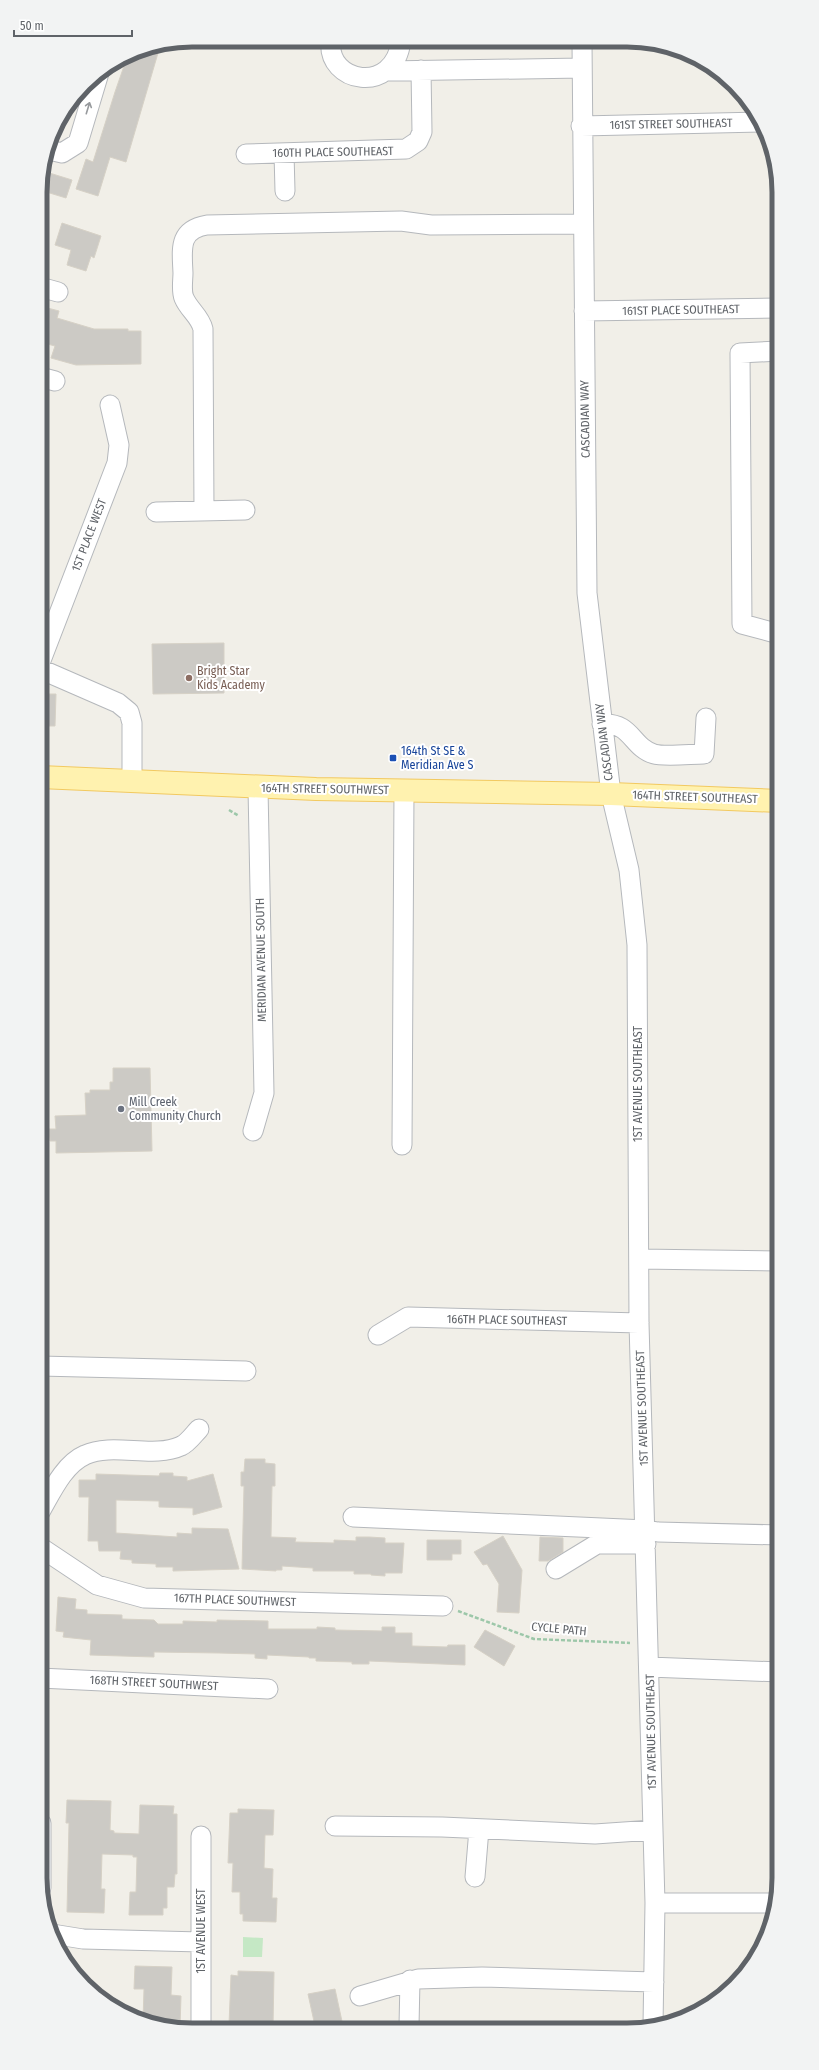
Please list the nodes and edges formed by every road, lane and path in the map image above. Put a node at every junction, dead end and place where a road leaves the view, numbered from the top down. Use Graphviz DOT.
graph roads {
  1 [pos="332,47"];
  2 [pos="400,47"];
  3 [pos="582,47"];
  4 [pos="582,68"];
  5 [pos="421,70"];
  6 [pos="386,71"];
  7 [pos="96,83"];
  8 [pos="754,122"];
  9 [pos="582,126"];
  10 [pos="53,151"];
  11 [pos="284,153"];
  12 [pos="246,154"];
  13 [pos="285,191"];
  14 [pos="582,224"];
  15 [pos="772,308"];
  16 [pos="584,311"];
  17 [pos="772,351"];
  18 [pos="110,406"];
  19 [pos="204,510"];
  20 [pos="245,510"];
  21 [pos="156,512"];
  22 [pos="772,632"];
  23 [pos="47,645"];
  24 [pos="47,672"];
  25 [pos="706,718"];
  26 [pos="602,724"];
  27 [pos="47,777"];
  28 [pos="132,781"];
  29 [pos="258,788"];
  30 [pos="404,791"];
  31 [pos="610,794"];
  32 [pos="772,801"];
  33 [pos="229,810"];
  34 [pos="239,816"];
  35 [pos="253,1130"];
  36 [pos="402,1145"];
  37 [pos="639,1259"];
  38 [pos="772,1261"];
  39 [pos="639,1322"];
  40 [pos="378,1335"];
  41 [pos="47,1366"];
  42 [pos="246,1371"];
  43 [pos="199,1429"];
  44 [pos="47,1500"];
  45 [pos="353,1517"];
  46 [pos="772,1535"];
  47 [pos="646,1537"];
  48 [pos="47,1552"];
  49 [pos="556,1569"];
  50 [pos="443,1606"];
  51 [pos="630,1643"];
  52 [pos="649,1667"];
  53 [pos="772,1672"];
  54 [pos="47,1678"];
  55 [pos="268,1689"];
  56 [pos="335,1826"];
  57 [pos="479,1829"];
  58 [pos="653,1830"];
  59 [pos="201,1836"];
  60 [pos="475,1877"];
  61 [pos="655,1903"];
  62 [pos="770,1903"];
  63 [pos="59,1935"];
  64 [pos="201,1942"];
  65 [pos="410,1980"];
  66 [pos="654,1982"];
  67 [pos="360,1996"];
  68 [pos="653,2020"];
  69 [pos="201,2023"];
  70 [pos="409,2023"];
  1 -- 6 [label="street"];
  2 -- 6 [label="street"];
  3 -- 4 [label="street, CASCADIAN WAY"];
  4 -- 5 [label="street"];
  4 -- 9 [label="street, CASCADIAN WAY"];
  5 -- 6 [label="street"];
  5 -- 11 [label="street, 160TH PLACE SOUTHEAST"];
  10 -- 7 [label="street, one-way"];
  8 -- 9 [label="street, 161ST STREET SOUTHEAST"];
  9 -- 14 [label="street, CASCADIAN WAY"];
  11 -- 12 [label="street, 160TH PLACE SOUTHEAST"];
  11 -- 13 [label="street"];
  14 -- 16 [label="street, CASCADIAN WAY"];
  14 -- 19 [label="street"];
  15 -- 16 [label="street, 161ST PLACE SOUTHEAST"];
  16 -- 26 [label="street, CASCADIAN WAY"];
  17 -- 22 [label="street"];
  18 -- 23 [label="street, 1ST PLACE WEST"];
  19 -- 20 [label="street"];
  19 -- 21 [label="street"];
  24 -- 28 [label="street"];
  25 -- 26 [label="street"];
  26 -- 31 [label="street, CASCADIAN WAY"];
  27 -- 28 [label="main road, 164TH STREET SOUTHWEST"];
  28 -- 29 [label="main road, 164TH STREET SOUTHWEST"];
  29 -- 30 [label="main road, 164TH STREET SOUTHWEST"];
  29 -- 35 [label="street, MERIDIAN AVENUE SOUTH"];
  30 -- 31 [label="main road, 164TH STREET SOUTHWEST"];
  30 -- 36 [label="street"];
  31 -- 32 [label="main road, 164TH STREET SOUTHEAST"];
  31 -- 37 [label="street, 1ST AVENUE SOUTHEAST"];
  33 -- 34 [label="path"];
  37 -- 38 [label="street"];
  37 -- 39 [label="street, 1ST AVENUE SOUTHEAST"];
  39 -- 40 [label="street, 166TH PLACE SOUTHEAST"];
  39 -- 47 [label="street, 1ST AVENUE SOUTHEAST"];
  41 -- 42 [label="street"];
  43 -- 44 [label="street"];
  45 -- 47 [label="street"];
  46 -- 47 [label="street"];
  47 -- 49 [label="street"];
  47 -- 52 [label="street, 1ST AVENUE SOUTHEAST"];
  48 -- 50 [label="street, 167TH PLACE SOUTHWEST"];
  50 -- 51 [label="path, CYCLE PATH"];
  52 -- 53 [label="street"];
  52 -- 58 [label="street, 1ST AVENUE SOUTHEAST"];
  54 -- 55 [label="street, 168TH STREET SOUTHWEST"];
  56 -- 57 [label="street"];
  57 -- 58 [label="street"];
  57 -- 60 [label="street"];
  58 -- 61 [label="street, 1ST AVENUE SOUTHEAST"];
  59 -- 64 [label="street, 1ST AVENUE WEST"];
  61 -- 62 [label="street"];
  61 -- 66 [label="street, 1ST AVENUE SOUTHEAST"];
  63 -- 64 [label="street"];
  64 -- 69 [label="street, 1ST AVENUE WEST"];
  65 -- 66 [label="street"];
  65 -- 67 [label="street"];
  65 -- 70 [label="street"];
  66 -- 68 [label="street, 1ST AVENUE SOUTHEAST"];
}
